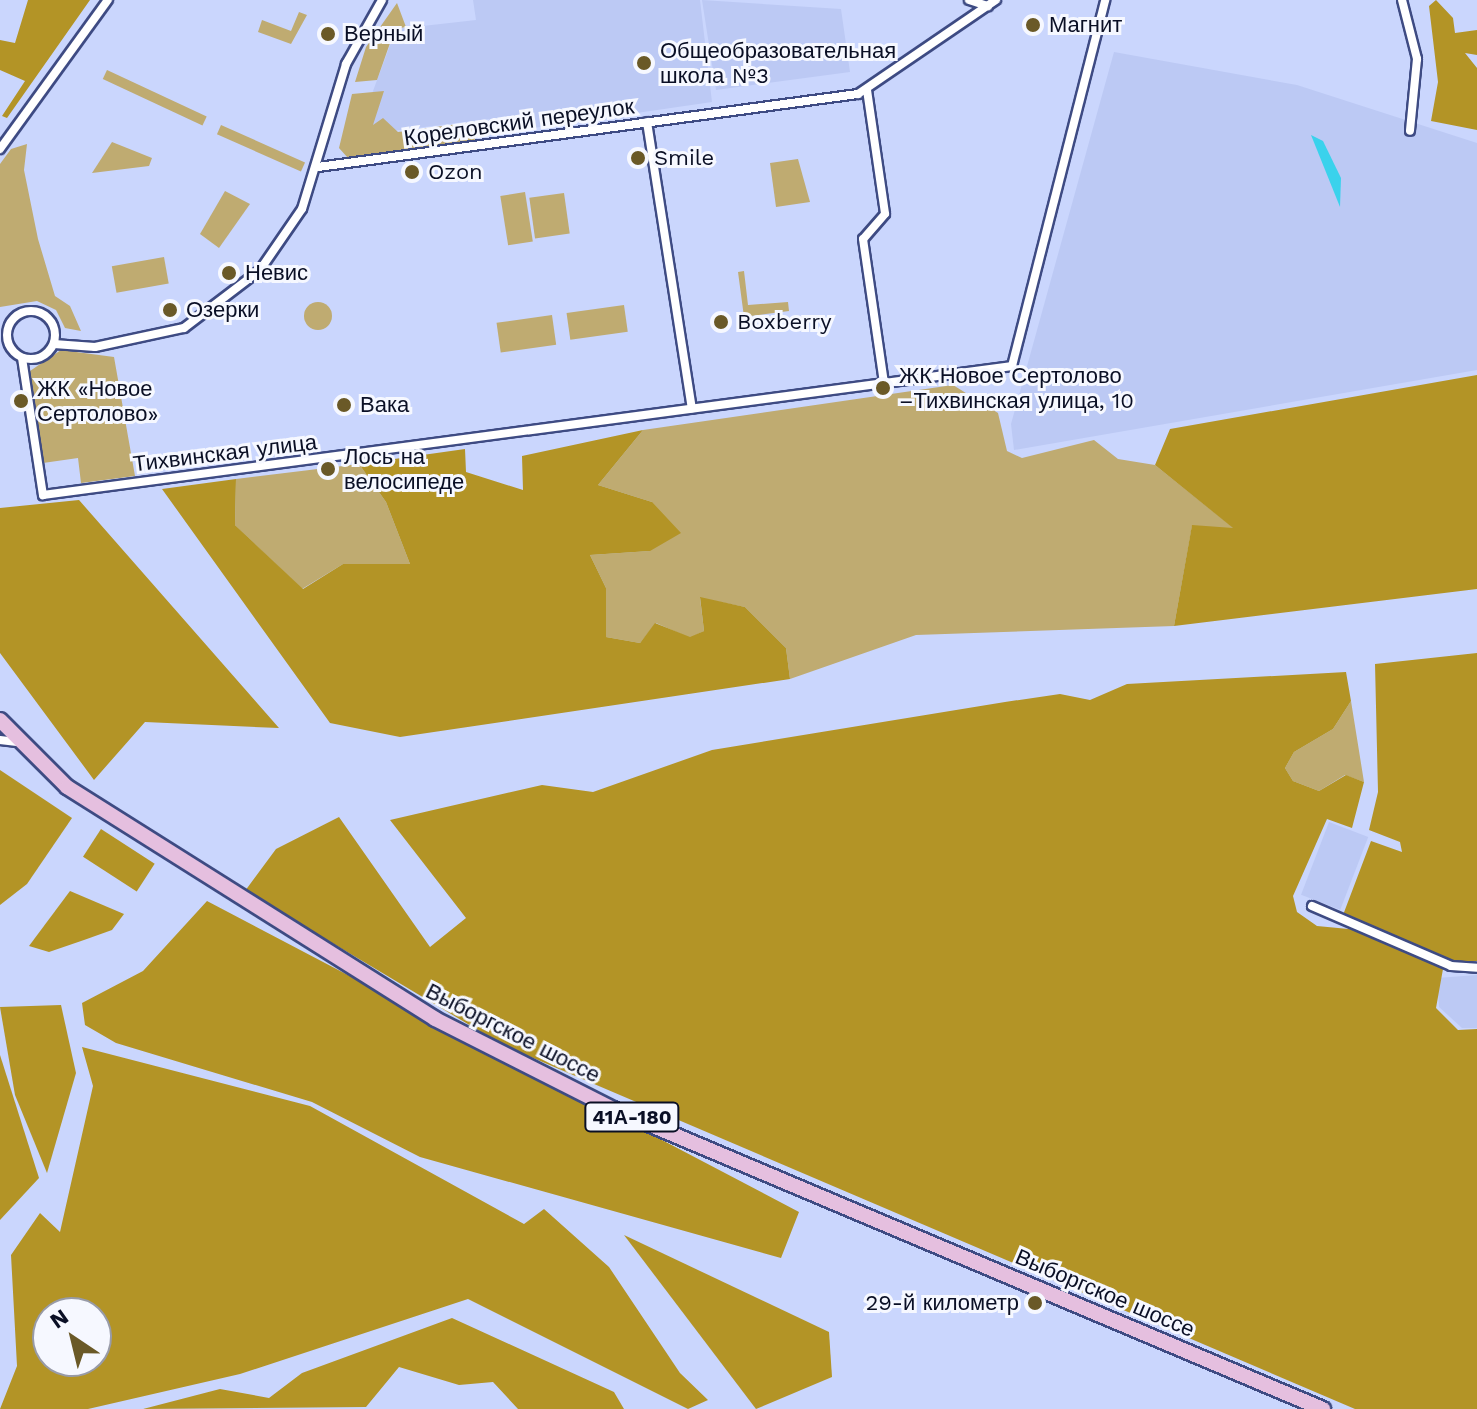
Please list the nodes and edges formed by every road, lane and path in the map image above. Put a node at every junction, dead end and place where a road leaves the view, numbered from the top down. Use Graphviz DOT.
graph roads {
  1 [pos="108,0"];
  2 [pos="382,0"];
  3 [pos="969,0"];
  4 [pos="1105,0"];
  5 [pos="1402,0"];
  6 [pos="992,3"];
  7 [pos="867,90"];
  8 [pos="647,122"];
  9 [pos="1410,131"];
  10 [pos="0,149"];
  11 [pos="318,167"];
  12 [pos="0,320"];
  13 [pos="10,323"];
  14 [pos="54,344"];
  15 [pos="22,358"];
  16 [pos="884,383"];
  17 [pos="692,408"];
  18 [pos="0,720"];
  19 [pos="0,740"];
  20 [pos="17,742"];
  21 [pos="1312,906"];
  22 [pos="1477,968"];
  23 [pos="1323,1409"];
  1 -- 10 [label="street"];
  2 -- 11 [label="street"];
  3 -- 6 [label="street"];
  4 -- 16 [label="street, Тихвинская улица"];
  5 -- 9 [label="street"];
  6 -- 7 [label="street"];
  7 -- 8 [label="street, Кореловский переулок"];
  7 -- 16 [label="street"];
  8 -- 11 [label="street, Кореловский переулок"];
  8 -- 17 [label="street"];
  11 -- 14 [label="street"];
  12 -- 13 [label="street"];
  13 -- 14 [label="street"];
  13 -- 15 [label="street"];
  14 -- 15 [label="street"];
  15 -- 17 [label="street, Тихвинская улица"];
  16 -- 17 [label="street, Тихвинская улица"];
  18 -- 20 [label="main road, Выборгское шоссе / 41А-180"];
  19 -- 20 [label="street"];
  20 -- 23 [label="main road, Выборгское шоссе / 41А-180"];
  21 -- 22 [label="street"];
}
